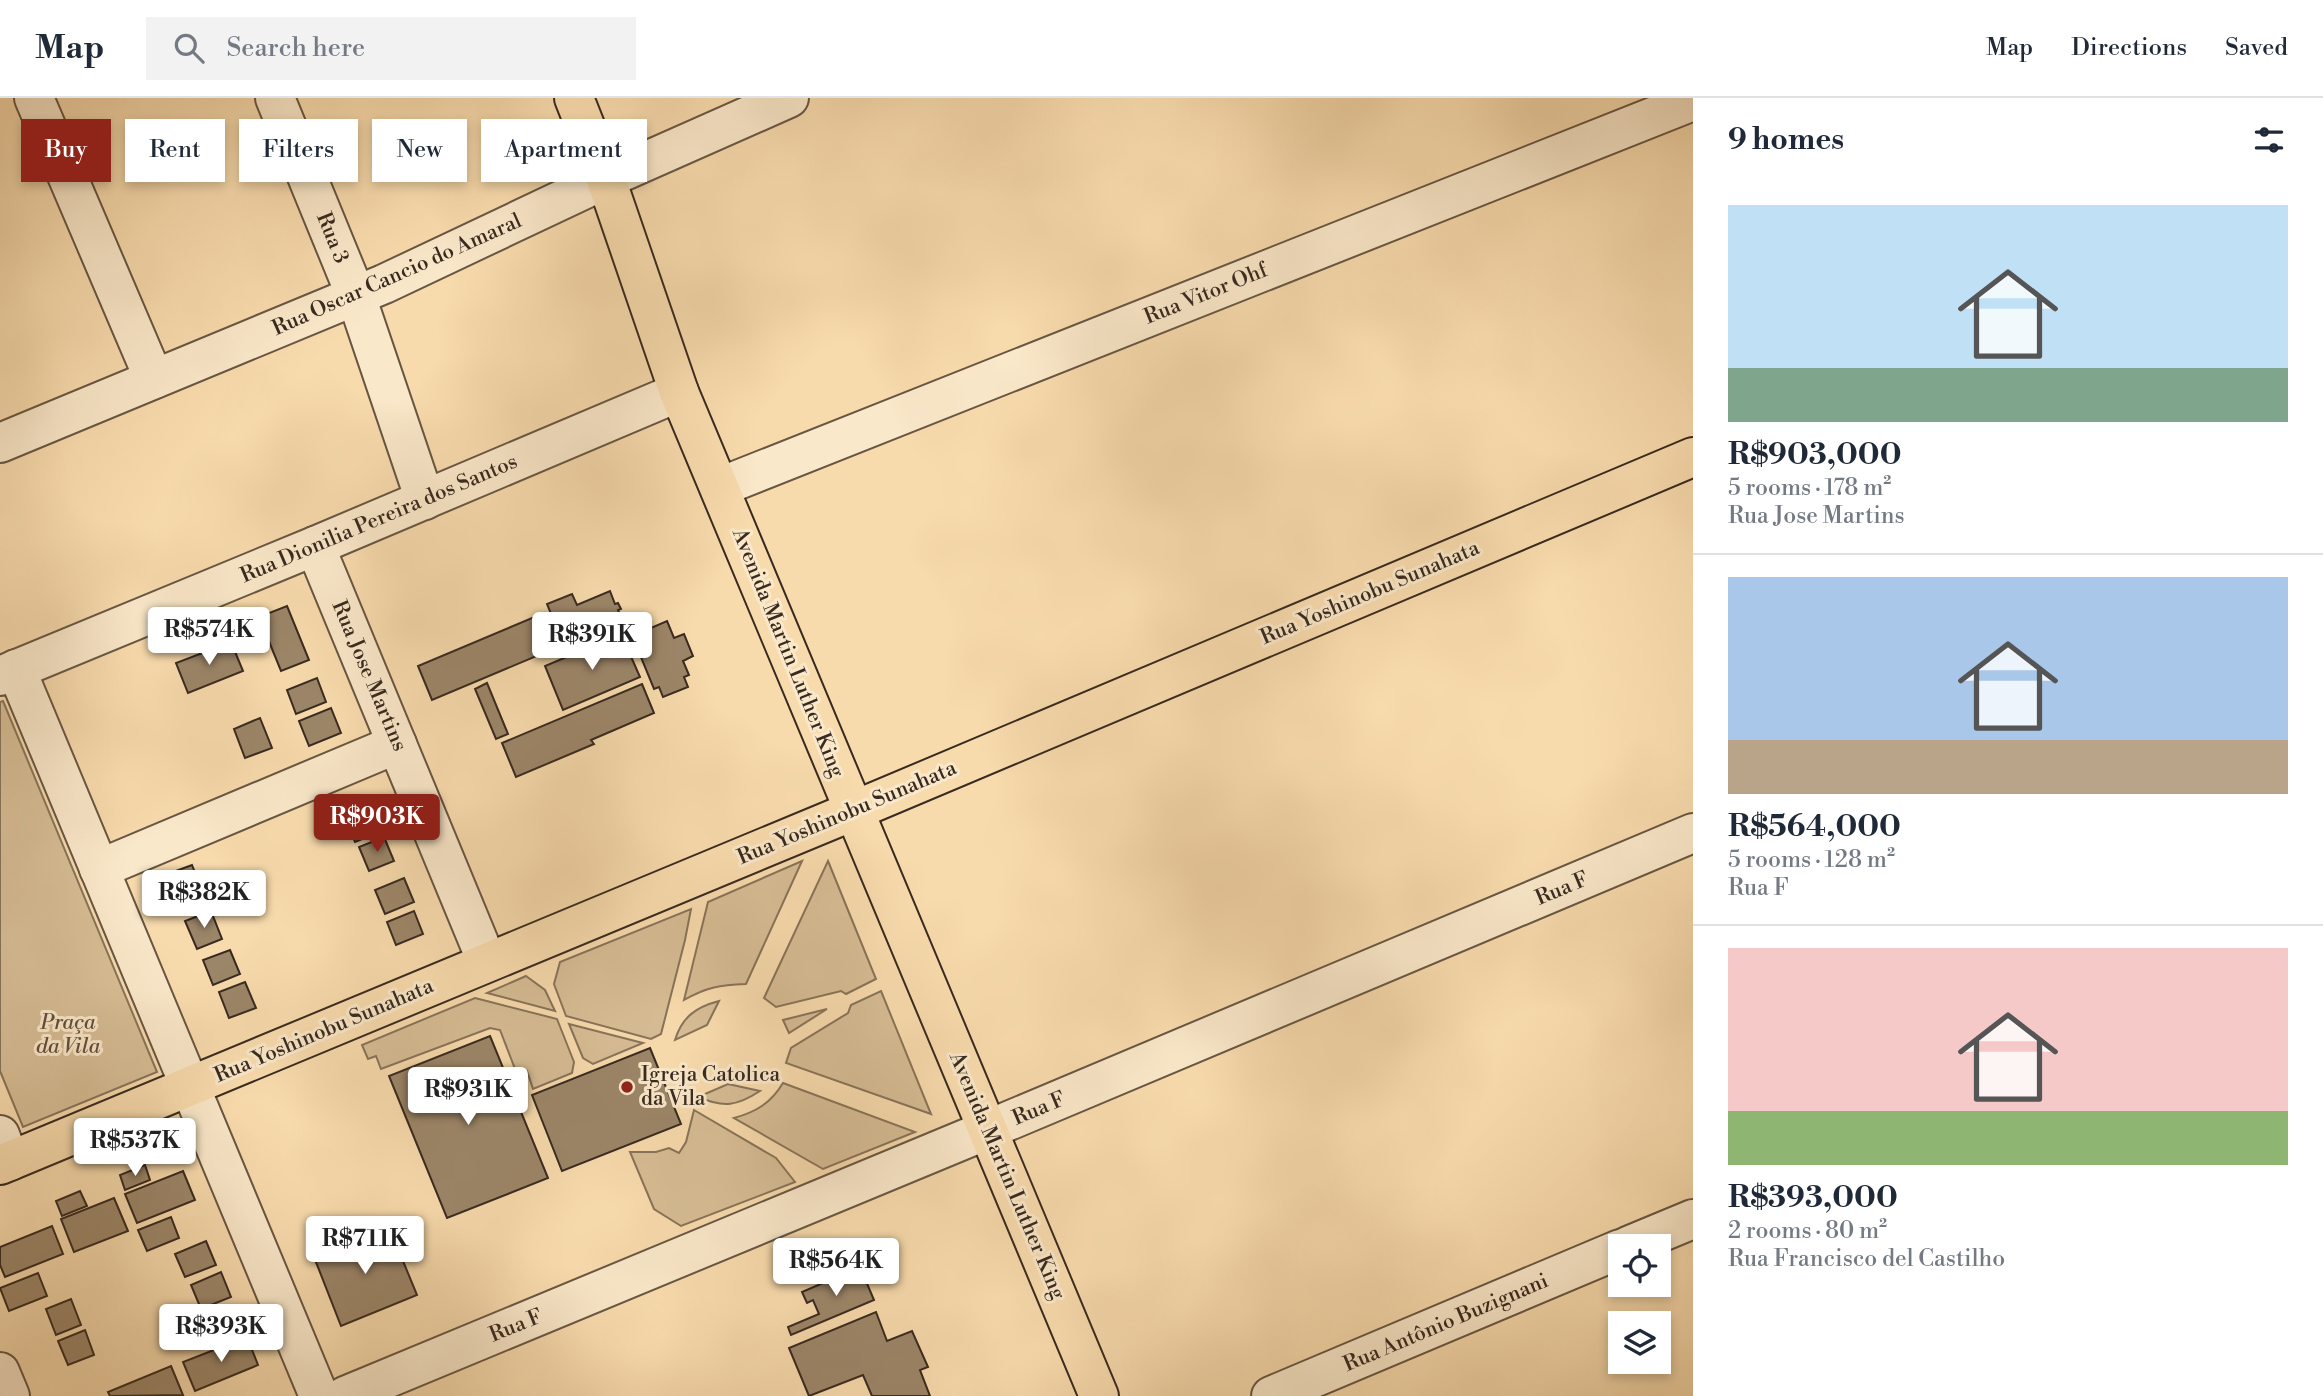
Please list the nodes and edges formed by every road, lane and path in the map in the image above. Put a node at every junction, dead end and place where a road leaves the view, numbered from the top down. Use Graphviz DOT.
graph roads {
  1 [pos="34,98"];
  2 [pos="275,98"];
  3 [pos="574,98"];
  4 [pos="789,98"];
  5 [pos="1693,101"];
  6 [pos="582,119"];
  7 [pos="647,161"];
  8 [pos="600,182"];
  9 [pos="607,182"];
  10 [pos="356,296"];
  11 [pos="154,379"];
  12 [pos="680,392"];
  13 [pos="0,443"];
  14 [pos="1693,457"];
  15 [pos="719,487"];
  16 [pos="425,500"];
  17 [pos="314,547"];
  18 [pos="8,672"];
  19 [pos="397,744"];
  20 [pos="853,811"];
  21 [pos="1693,834"];
  22 [pos="99,869"];
  23 [pos="487,962"];
  24 [pos="190,1088"];
  25 [pos="987,1130"];
  26 [pos="3,1154"];
  27 [pos="1693,1219"];
  28 [pos="1657,1234"];
  29 [pos="1608,1254"];
  30 [pos="0,1372"];
  31 [pos="10,1396"];
  32 [pos="319,1396"];
  33 [pos="345,1396"];
  34 [pos="1098,1396"];
  35 [pos="1271,1396"];
  1 -- 11 [label="street"];
  2 -- 10 [label="street, Rua 3"];
  3 -- 6 [label="main road, Avenida Martin Luther King"];
  4 -- 7 [label="street, Rua Oscar Cancio do Amaral"];
  5 -- 15 [label="street, Rua Vitor Ohf"];
  8 -- 10 [label="street, Rua Oscar Cancio do Amaral"];
  9 -- 12 [label="main road, Avenida Martin Luther King"];
  10 -- 11 [label="street, Rua Oscar Cancio do Amaral"];
  10 -- 16 [label="street, Rua 3"];
  11 -- 13 [label="street, Rua Oscar Cancio do Amaral"];
  12 -- 15 [label="main road, Avenida Martin Luther King"];
  12 -- 16 [label="street, Rua Dionilia Pereira dos Santos"];
  14 -- 20 [label="main road, Rua Yoshinobu Sunahata"];
  15 -- 20 [label="main road, Avenida Martin Luther King"];
  16 -- 17 [label="street, Rua Dionilia Pereira dos Santos"];
  17 -- 18 [label="street, Rua Dionilia Pereira dos Santos"];
  17 -- 19 [label="street, Rua Jose Martins"];
  18 -- 22 [label="street"];
  19 -- 22 [label="street"];
  19 -- 23 [label="street, Rua Jose Martins"];
  20 -- 23 [label="main road, Rua Yoshinobu Sunahata"];
  20 -- 25 [label="main road, Avenida Martin Luther King"];
  21 -- 25 [label="street, Rua F"];
  22 -- 24 [label="street"];
  23 -- 24 [label="main road, Rua Yoshinobu Sunahata"];
  24 -- 26 [label="main road, Rua Yoshinobu Sunahata"];
  24 -- 32 [label="street"];
  25 -- 33 [label="street, Rua F"];
  25 -- 34 [label="main road, Avenida Martin Luther King"];
  27 -- 28 [label="street"];
  29 -- 35 [label="street, Rua Antônio Buzignani"];
  30 -- 31 [label="street"];
}
